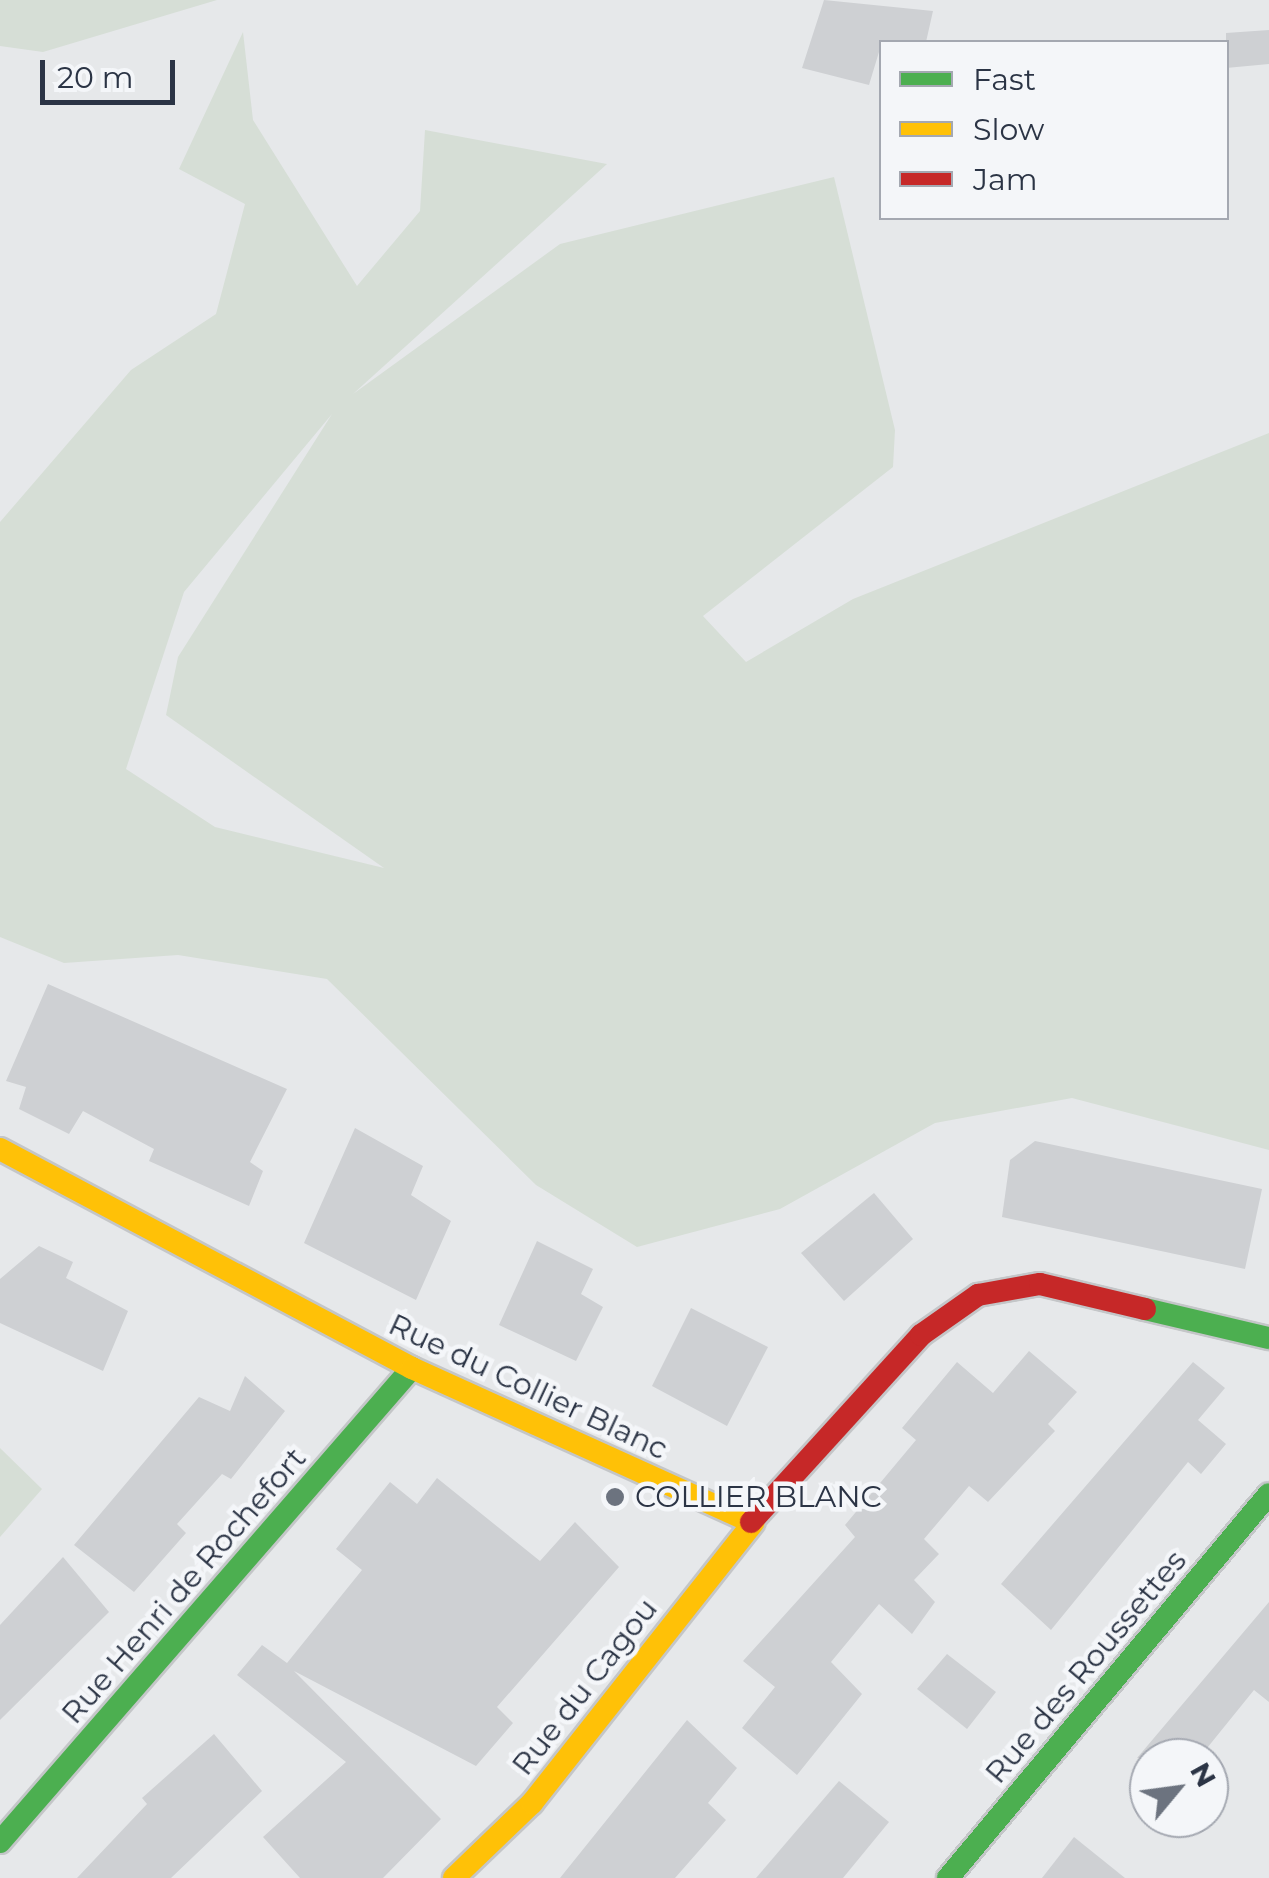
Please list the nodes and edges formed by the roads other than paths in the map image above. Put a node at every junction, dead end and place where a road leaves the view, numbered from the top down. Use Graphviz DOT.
graph roads {
  1 [pos="0,1148"];
  2 [pos="1269,1338"];
  3 [pos="412,1368"];
  4 [pos="1269,1494"];
  5 [pos="752,1523"];
  6 [pos="0,1842"];
  7 [pos="454,1878"];
  8 [pos="948,1878"];
  1 -- 3 [label="street, Rue du Collier Blanc"];
  2 -- 5 [label="street"];
  3 -- 5 [label="street, Rue du Collier Blanc"];
  3 -- 6 [label="street, Rue Henri de Rochefort"];
  4 -- 8 [label="street, Rue des Roussettes"];
  5 -- 7 [label="street, Rue du Cagou"];
}
